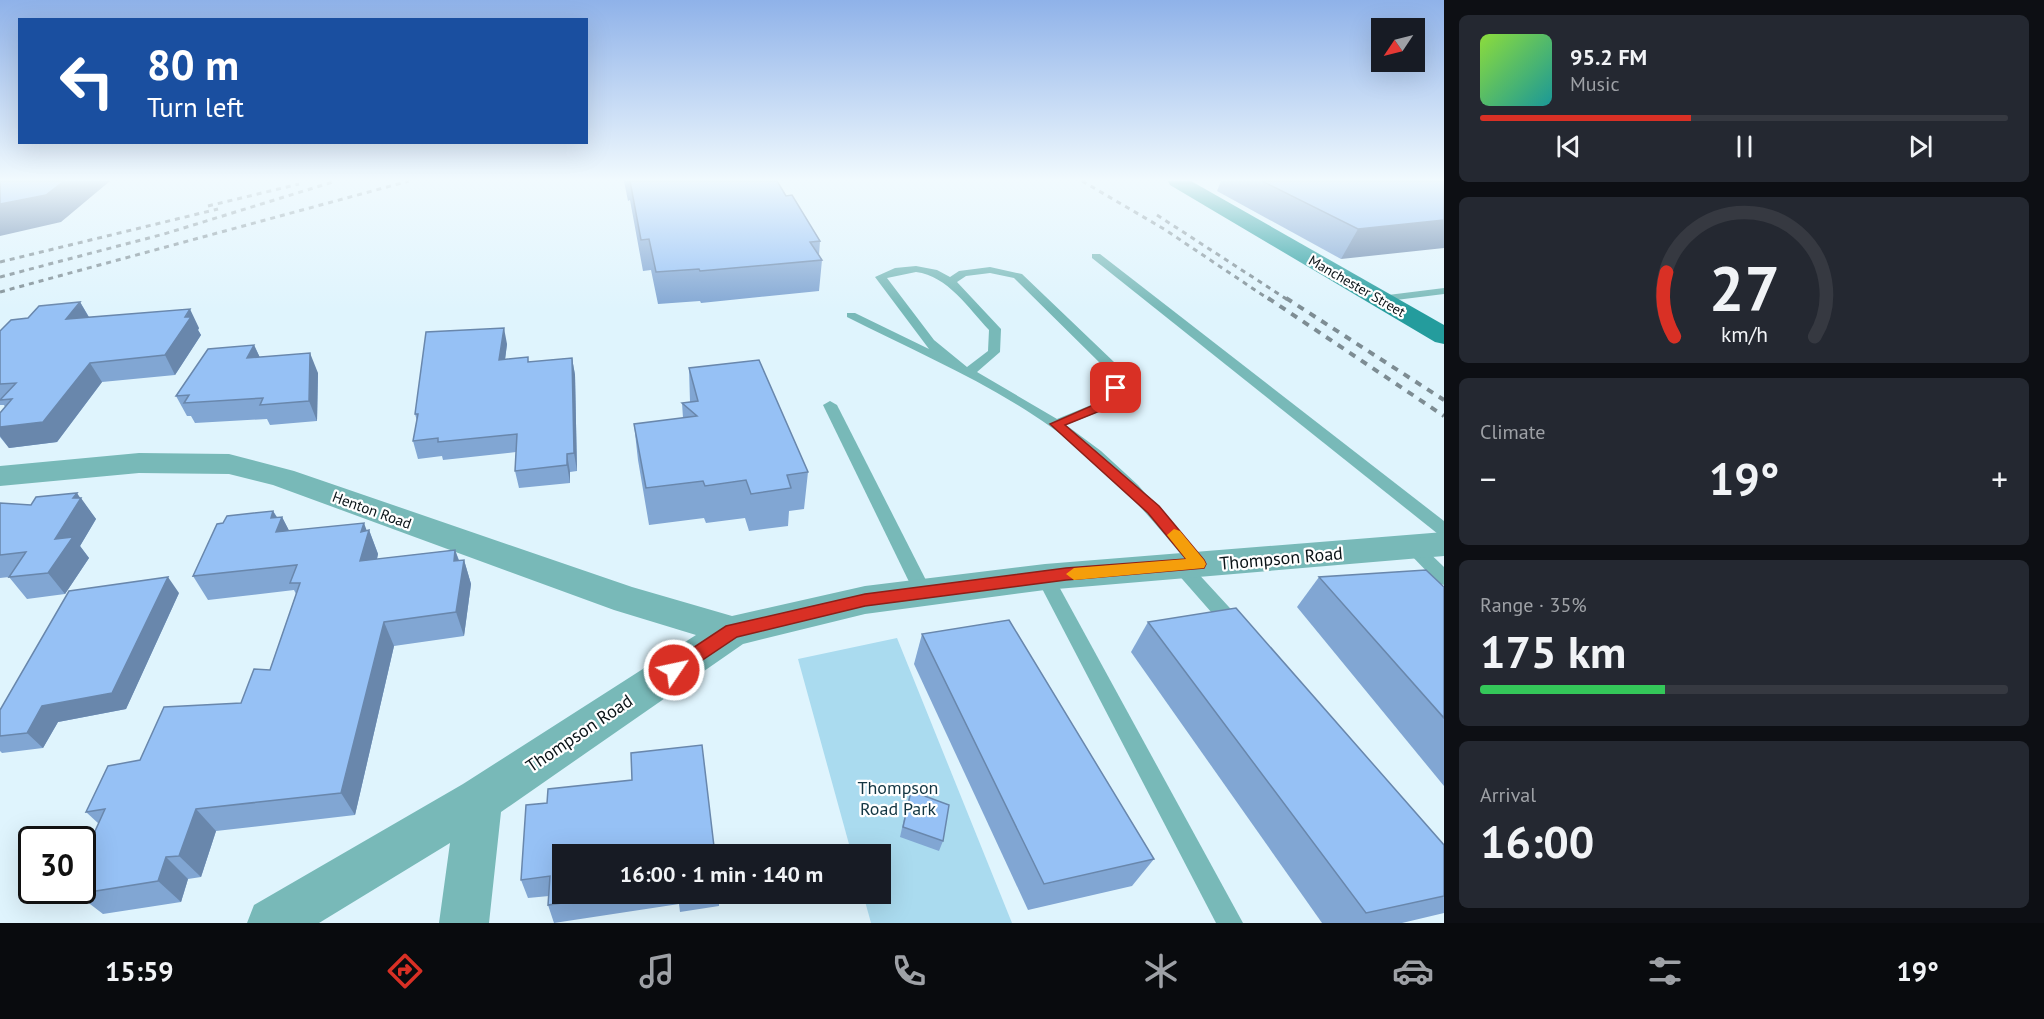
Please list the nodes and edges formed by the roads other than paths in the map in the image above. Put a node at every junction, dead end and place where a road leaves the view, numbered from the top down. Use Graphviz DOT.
graph roads {
  1 [pos="1251,224"];
  2 [pos="1096,256"];
  3 [pos="950,282"];
  4 [pos="1444,291"];
  5 [pos="1380,299"];
  6 [pos="851,315"];
  7 [pos="1444,336"];
  8 [pos="966,373"];
  9 [pos="830,405"];
  10 [pos="1056,424"];
  11 [pos="0,476"];
  12 [pos="1433,540"];
  13 [pos="1190,566"];
  14 [pos="1045,577"];
  15 [pos="1444,578"];
  16 [pos="923,592"];
  17 [pos="732,631"];
  18 [pos="1245,638"];
  19 [pos="479,800"];
  20 [pos="272,923"];
  21 [pos="464,923"];
  22 [pos="1230,923"];
  1 -- 5 [label="main road, Manchester Street"];
  2 -- 12 [label="lane"];
  3 -- 8 [label="lane"];
  3 -- 8 [label="lane"];
  3 -- 10 [label="lane"];
  4 -- 5 [label="lane"];
  5 -- 7 [label="main road, Manchester Street"];
  6 -- 8 [label="lane"];
  8 -- 10 [label="lane"];
  9 -- 16 [label="lane"];
  10 -- 13 [label="lane"];
  11 -- 17 [label="street, Henton Road"];
  12 -- 13 [label="street, Thompson Road"];
  12 -- 15 [label="lane"];
  13 -- 14 [label="street, Thompson Road"];
  13 -- 18 [label="lane"];
  14 -- 16 [label="street, Thompson Road"];
  14 -- 22 [label="lane"];
  16 -- 17 [label="street, Thompson Road"];
  17 -- 19 [label="street, Thompson Road"];
  19 -- 20 [label="street, Thompson Road"];
  19 -- 21 [label="street"];
}
